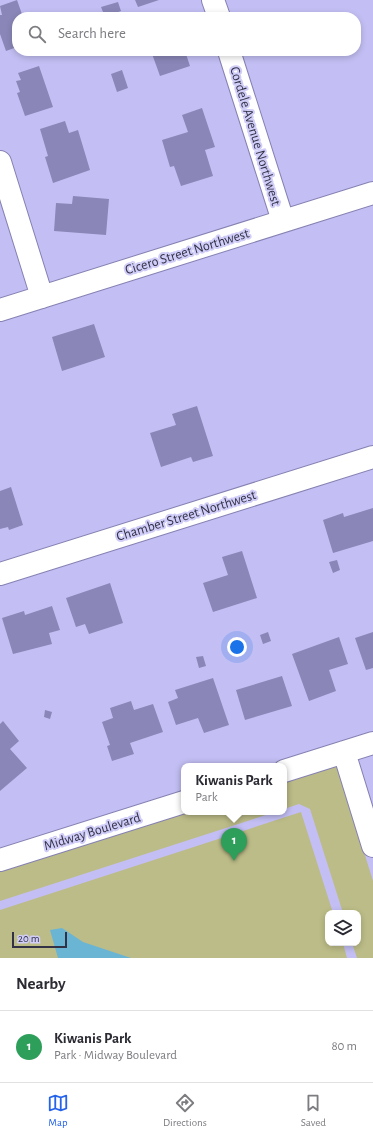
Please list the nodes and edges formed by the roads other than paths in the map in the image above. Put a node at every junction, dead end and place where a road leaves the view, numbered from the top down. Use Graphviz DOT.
graph roads {
  1 [pos="213,0"];
  2 [pos="217,12"];
  3 [pos="231,56"];
  4 [pos="0,162"];
  5 [pos="373,193"];
  6 [pos="283,221"];
  7 [pos="42,297"];
  8 [pos="0,310"];
  9 [pos="373,457"];
  10 [pos="0,574"];
  11 [pos="373,743"];
  12 [pos="344,752"];
  13 [pos="287,770"];
  14 [pos="181,803"];
  15 [pos="373,846"];
  16 [pos="0,860"];
  1 -- 2 [label="street"];
  3 -- 6 [label="street, Cordele Avenue Northwest"];
  4 -- 7 [label="street"];
  5 -- 6 [label="street, Cicero Street Northwest"];
  6 -- 7 [label="street, Cicero Street Northwest"];
  7 -- 8 [label="street, Cicero Street Northwest"];
  9 -- 10 [label="street, Chamber Street Northwest"];
  11 -- 12 [label="street"];
  12 -- 13 [label="street"];
  12 -- 15 [label="street"];
  14 -- 16 [label="street, Midway Boulevard"];
}
